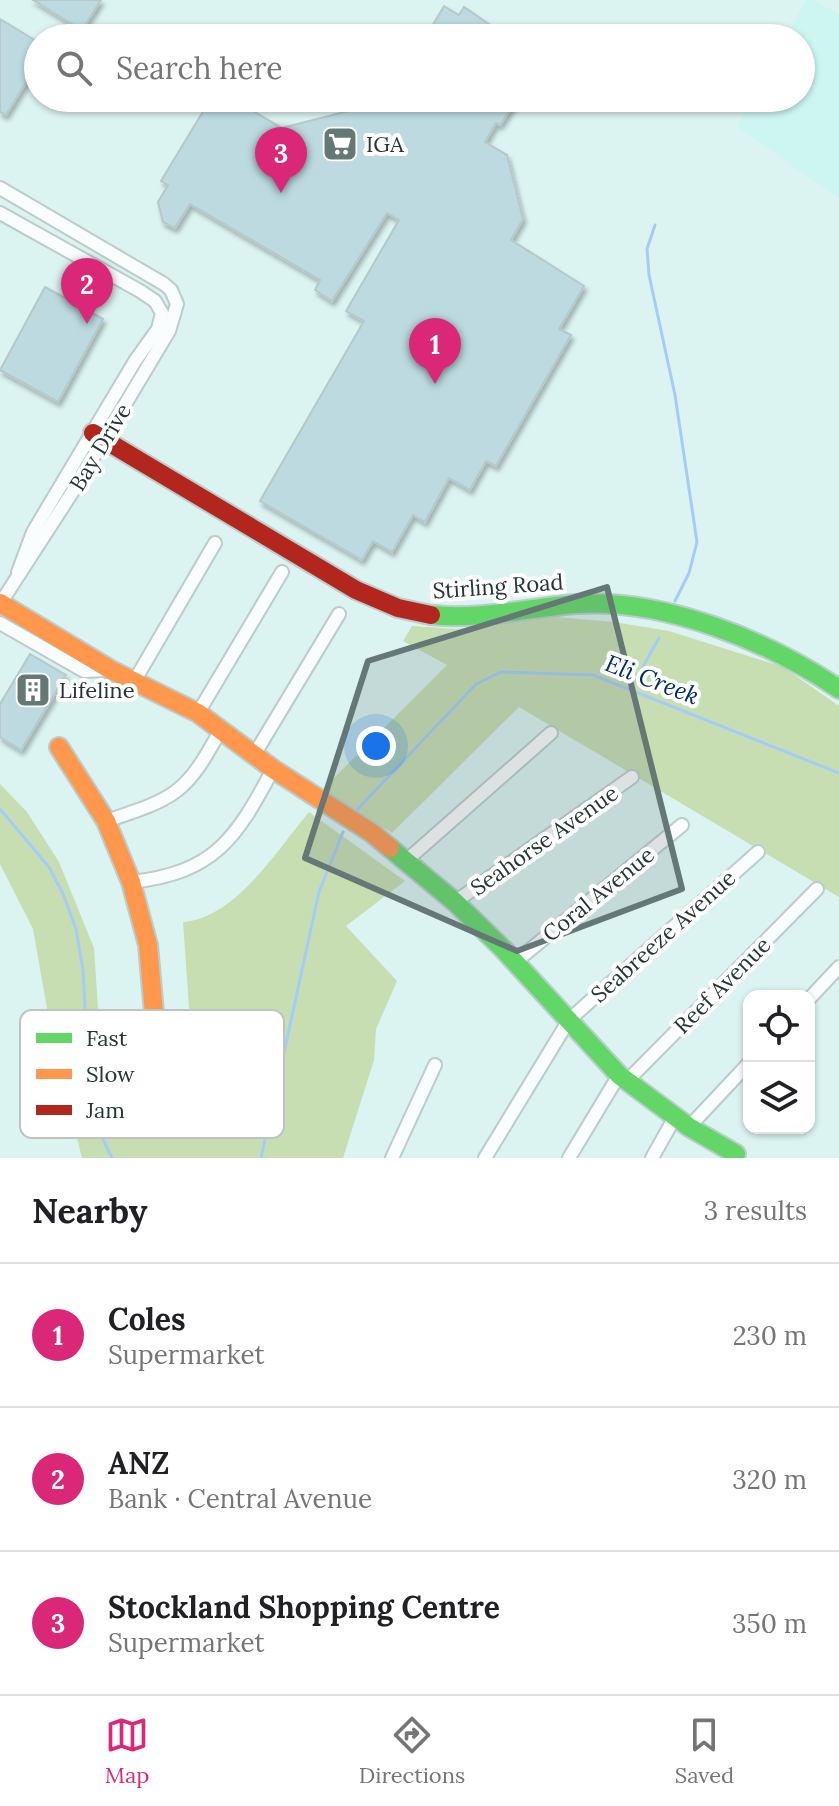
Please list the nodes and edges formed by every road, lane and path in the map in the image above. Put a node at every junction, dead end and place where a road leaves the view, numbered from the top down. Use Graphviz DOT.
graph roads {
  1 [pos="0,188"];
  2 [pos="0,213"];
  3 [pos="169,313"];
  4 [pos="99,436"];
  5 [pos="215,543"];
  6 [pos="282,572"];
  7 [pos="0,604"];
  8 [pos="339,614"];
  9 [pos="0,623"];
  10 [pos="111,670"];
  11 [pos="135,680"];
  12 [pos="839,689"];
  13 [pos="198,713"];
  14 [pos="221,729"];
  15 [pos="551,733"];
  16 [pos="59,747"];
  17 [pos="254,755"];
  18 [pos="273,769"];
  19 [pos="632,777"];
  20 [pos="106,821"];
  21 [pos="682,825"];
  22 [pos="758,852"];
  23 [pos="407,860"];
  24 [pos="131,882"];
  25 [pos="817,889"];
  26 [pos="455,902"];
  27 [pos="514,963"];
  28 [pos="839,967"];
  29 [pos="815,993"];
  30 [pos="154,1010"];
  31 [pos="569,1020"];
  32 [pos="435,1065"];
  33 [pos="743,1068"];
  34 [pos="623,1078"];
  35 [pos="682,1122"];
  36 [pos="735,1156"];
  37 [pos="392,1158"];
  38 [pos="485,1158"];
  39 [pos="569,1158"];
  40 [pos="652,1158"];
  1 -- 3 [label="street"];
  2 -- 3 [label="street"];
  3 -- 4 [label="street, Bay Drive"];
  4 -- 7 [label="street, Bay Drive"];
  4 -- 12 [label="street, Stirling Road"];
  5 -- 11 [label="street"];
  6 -- 13 [label="street"];
  7 -- 10 [label="street"];
  8 -- 17 [label="street"];
  9 -- 10 [label="street"];
  10 -- 11 [label="street"];
  11 -- 13 [label="street"];
  13 -- 14 [label="street"];
  14 -- 17 [label="street"];
  14 -- 20 [label="street"];
  15 -- 23 [label="street"];
  16 -- 20 [label="street"];
  17 -- 18 [label="street"];
  18 -- 23 [label="street"];
  18 -- 24 [label="street"];
  19 -- 26 [label="street, Seahorse Avenue"];
  20 -- 24 [label="street"];
  21 -- 27 [label="street, Coral Avenue"];
  22 -- 31 [label="street, Seabreeze Avenue"];
  23 -- 26 [label="street"];
  24 -- 30 [label="street"];
  25 -- 34 [label="street, Reef Avenue"];
  26 -- 27 [label="street"];
  27 -- 31 [label="street"];
  28 -- 29 [label="street"];
  31 -- 34 [label="street"];
  31 -- 38 [label="street, Seabreeze Avenue"];
  32 -- 37 [label="street"];
  33 -- 35 [label="street"];
  34 -- 35 [label="street"];
  34 -- 39 [label="street, Reef Avenue"];
  35 -- 36 [label="street"];
  35 -- 40 [label="street"];
}
